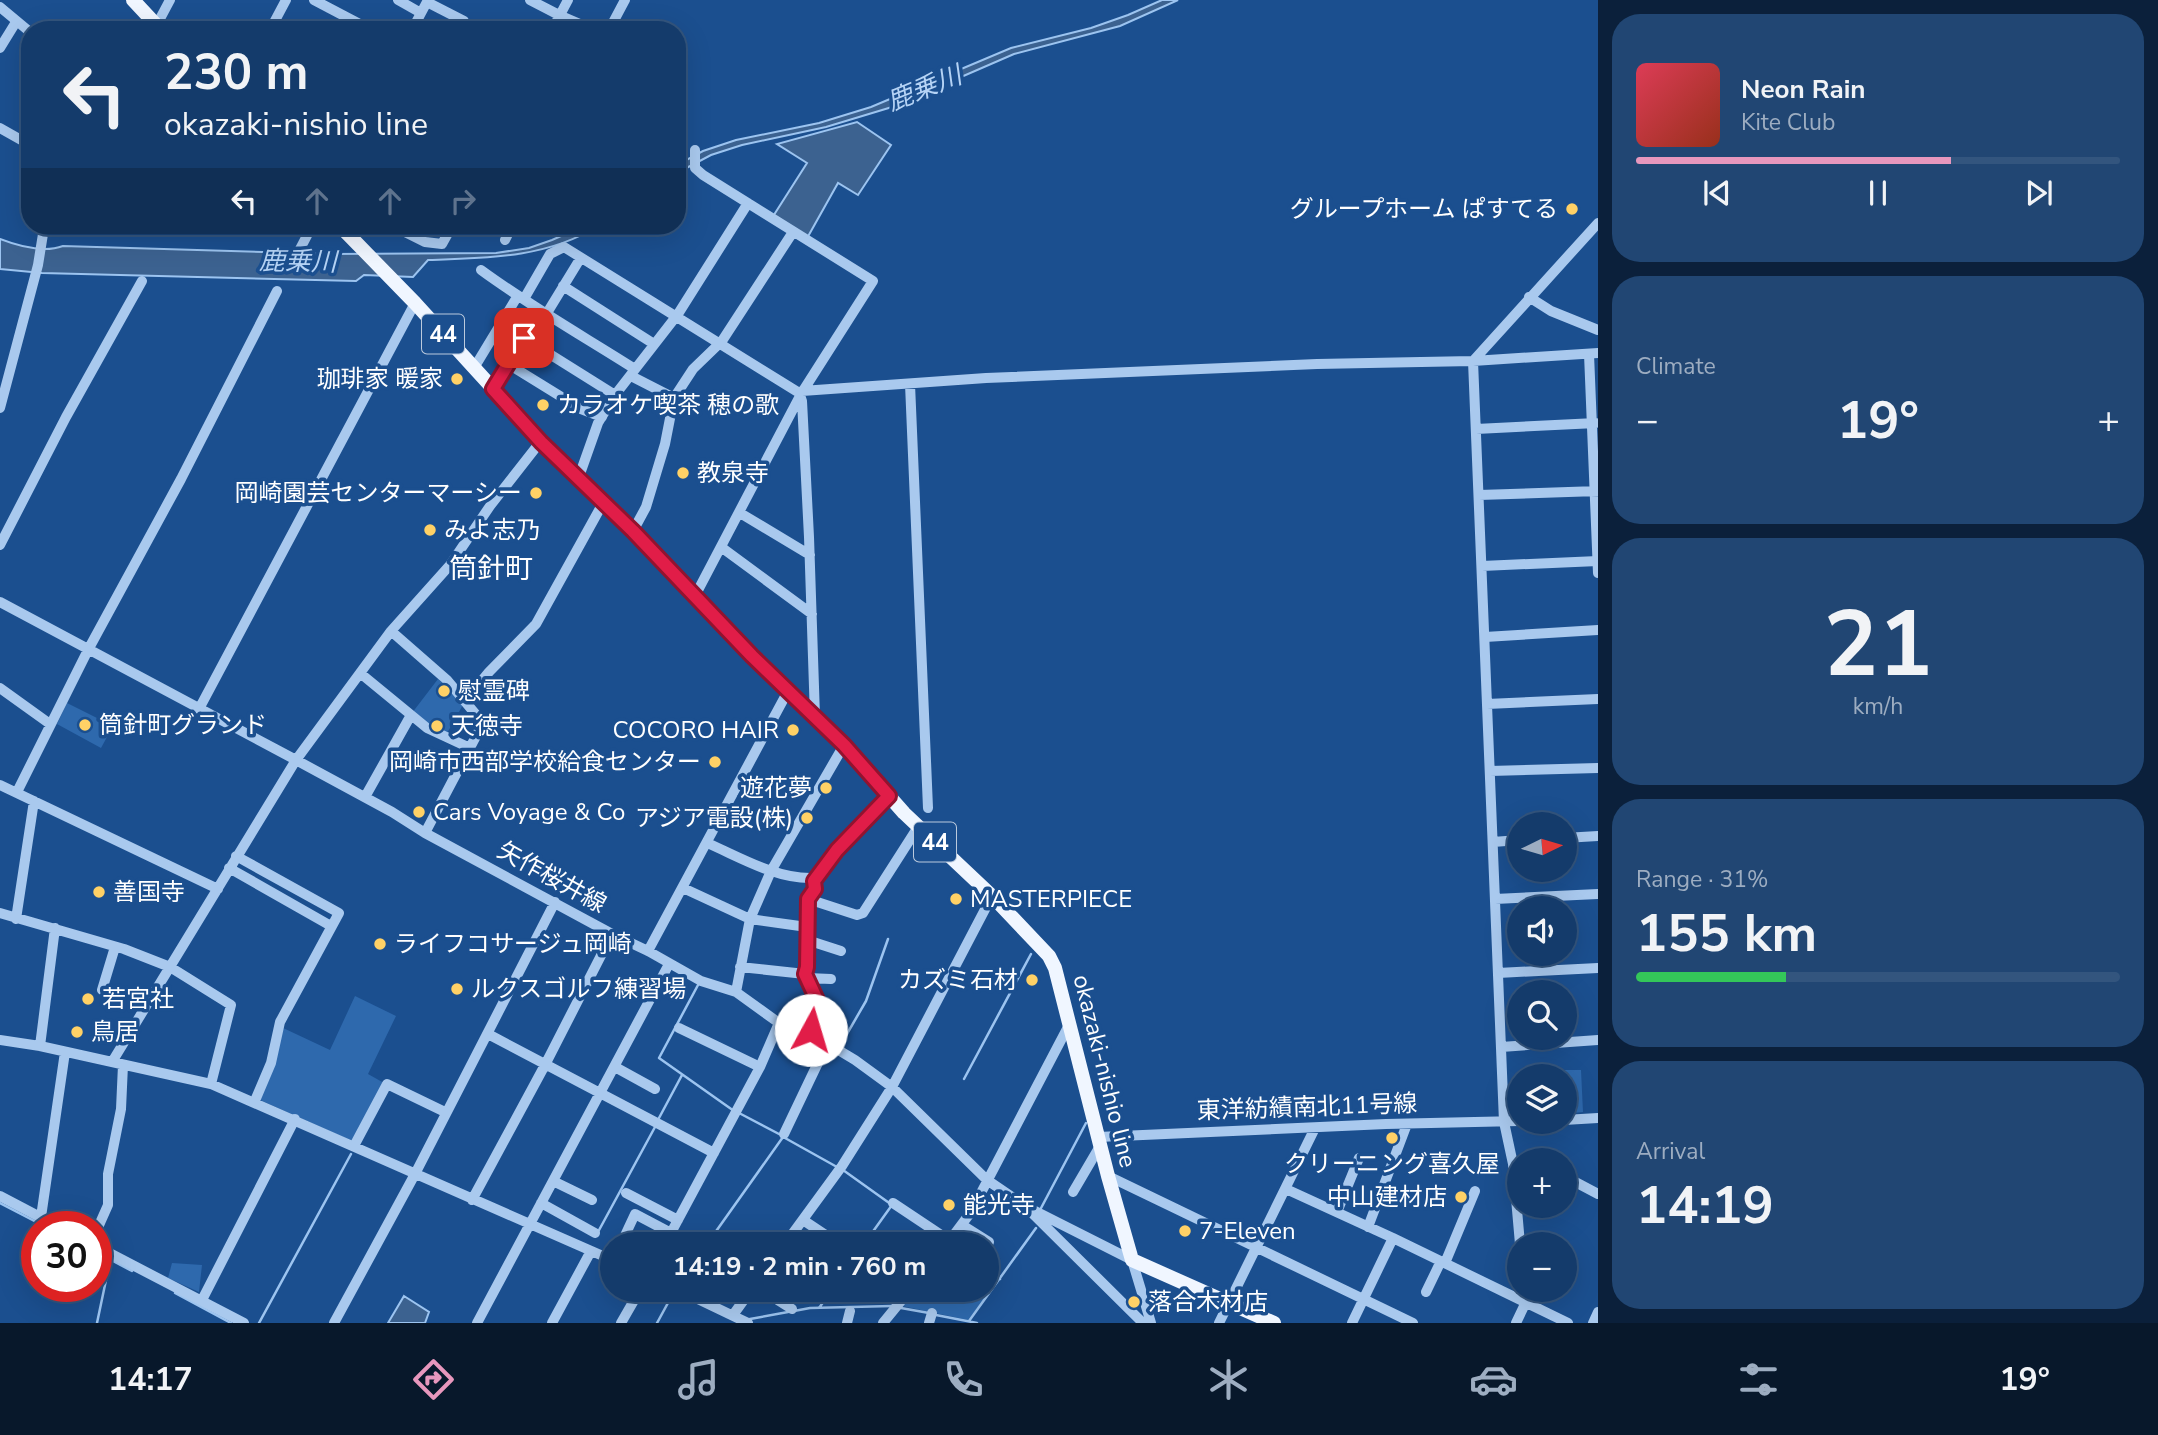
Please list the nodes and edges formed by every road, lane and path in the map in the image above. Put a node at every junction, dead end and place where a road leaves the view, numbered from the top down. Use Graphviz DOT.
graph roads {
  1 [pos="13,0"];
  2 [pos="133,0"];
  3 [pos="170,0"];
  4 [pos="286,0"];
  5 [pos="314,0"];
  6 [pos="398,0"];
  7 [pos="530,0"];
  8 [pos="568,0"];
  9 [pos="625,0"];
  10 [pos="428,1"];
  11 [pos="1,9"];
  12 [pos="421,13"];
  13 [pos="559,15"];
  14 [pos="151,21"];
  15 [pos="160,21"];
  16 [pos="277,21"];
  17 [pos="354,21"];
  18 [pos="417,21"];
  19 [pos="464,21"];
  20 [pos="556,21"];
  21 [pos="573,21"];
  22 [pos="614,21"];
  23 [pos="16,22"];
  24 [pos="21,26"];
  25 [pos="0,48"];
  26 [pos="0,128"];
  27 [pos="21,140"];
  28 [pos="695,150"];
  29 [pos="748,203"];
  30 [pos="1598,223"];
  31 [pos="793,232"];
  32 [pos="44,235"];
  33 [pos="307,235"];
  34 [pos="349,235"];
  35 [pos="411,235"];
  36 [pos="447,235"];
  37 [pos="508,235"];
  38 [pos="505,240"];
  39 [pos="299,249"];
  40 [pos="580,259"];
  41 [pos="481,270"];
  42 [pos="142,281"];
  43 [pos="563,286"];
  44 [pos="277,291"];
  45 [pos="1529,297"];
  46 [pos="521,298"];
  47 [pos="415,303"];
  48 [pos="544,312"];
  49 [pos="674,317"];
  50 [pos="1598,330"];
  51 [pos="524,338"];
  52 [pos="718,343"];
  53 [pos="654,344"];
  54 [pos="1593,354"];
  55 [pos="1473,361"];
  56 [pos="508,364"];
  57 [pos="474,368"];
  58 [pos="633,373"];
  59 [pos="910,384"];
  60 [pos="493,389"];
  61 [pos="801,393"];
  62 [pos="615,396"];
  63 [pos="674,398"];
  64 [pos="0,408"];
  65 [pos="602,417"];
  66 [pos="1595,423"];
  67 [pos="1476,429"];
  68 [pos="541,442"];
  69 [pos="576,476"];
  70 [pos="1596,491"];
  71 [pos="1479,495"];
  72 [pos="603,503"];
  73 [pos="740,513"];
  74 [pos="633,531"];
  75 [pos="0,545"];
  76 [pos="721,547"];
  77 [pos="810,555"];
  78 [pos="1598,561"];
  79 [pos="1482,566"];
  80 [pos="1598,573"];
  81 [pos="695,596"];
  82 [pos="0,602"];
  83 [pos="812,614"];
  84 [pos="1598,630"];
  85 [pos="391,631"];
  86 [pos="1485,637"];
  87 [pos="88,650"];
  88 [pos="360,673"];
  89 [pos="0,688"];
  90 [pos="788,691"];
  91 [pos="1598,699"];
  92 [pos="466,700"];
  93 [pos="1487,704"];
  94 [pos="199,709"];
  95 [pos="411,715"];
  96 [pos="815,718"];
  97 [pos="50,724"];
  98 [pos="844,745"];
  99 [pos="470,748"];
  100 [pos="296,760"];
  101 [pos="1598,768"];
  102 [pos="1490,771"];
  103 [pos="0,785"];
  104 [pos="17,792"];
  105 [pos="889,796"];
  106 [pos="365,797"];
  107 [pos="34,801"];
  108 [pos="928,808"];
  109 [pos="918,827"];
  110 [pos="425,833"];
  111 [pos="1598,836"];
  112 [pos="1577,837"];
  113 [pos="1507,841"];
  114 [pos="1493,842"];
  115 [pos="707,843"];
  116 [pos="236,856"];
  117 [pos="229,868"];
  118 [pos="771,871"];
  119 [pos="814,881"];
  120 [pos="218,888"];
  121 [pos="682,888"];
  122 [pos="1598,894"];
  123 [pos="992,896"];
  124 [pos="1577,898"];
  125 [pos="808,899"];
  126 [pos="1495,899"];
  127 [pos="1507,900"];
  128 [pos="555,902"];
  129 [pos="0,913"];
  130 [pos="16,919"];
  131 [pos="750,919"];
  132 [pos="331,926"];
  133 [pos="807,927"];
  134 [pos="55,929"];
  135 [pos="612,934"];
  136 [pos="807,940"];
  137 [pos="115,947"];
  138 [pos="648,951"];
  139 [pos="841,951"];
  140 [pos="669,964"];
  141 [pos="1548,966"];
  142 [pos="170,967"];
  143 [pos="740,967"];
  144 [pos="1598,968"];
  145 [pos="1548,970"];
  146 [pos="1498,973"];
  147 [pos="806,976"];
  148 [pos="831,979"];
  149 [pos="102,990"];
  150 [pos="736,992"];
  151 [pos="779,1023"];
  152 [pos="1070,1023"];
  153 [pos="679,1028"];
  154 [pos="488,1034"];
  155 [pos="807,1037"];
  156 [pos="0,1040"];
  157 [pos="1598,1040"];
  158 [pos="40,1046"];
  159 [pos="826,1046"];
  160 [pos="1501,1047"];
  161 [pos="65,1052"];
  162 [pos="118,1063"];
  163 [pos="545,1065"];
  164 [pos="615,1067"];
  165 [pos="760,1067"];
  166 [pos="211,1084"];
  167 [pos="892,1087"];
  168 [pos="655,1089"];
  169 [pos="600,1094"];
  170 [pos="254,1103"];
  171 [pos="445,1112"];
  172 [pos="1598,1118"];
  173 [pos="295,1119"];
  174 [pos="1577,1119"];
  175 [pos="1504,1122"];
  176 [pos="1507,1122"];
  177 [pos="1407,1124"];
  178 [pos="1315,1128"];
  179 [pos="783,1134"];
  180 [pos="1099,1142"];
  181 [pos="354,1146"];
  182 [pos="1512,1148"];
  183 [pos="714,1153"];
  184 [pos="1359,1158"];
  185 [pos="415,1174"];
  186 [pos="1108,1176"];
  187 [pos="987,1180"];
  188 [pos="553,1181"];
  189 [pos="1577,1183"];
  190 [pos="1286,1189"];
  191 [pos="1475,1191"];
  192 [pos="626,1192"];
  193 [pos="1073,1192"];
  194 [pos="1598,1194"];
  195 [pos="0,1196"];
  196 [pos="472,1200"];
  197 [pos="592,1200"];
  198 [pos="541,1203"];
  199 [pos="893,1203"];
  200 [pos="1027,1207"];
  201 [pos="29,1211"];
  202 [pos="42,1211"];
  203 [pos="105,1211"];
  204 [pos="1337,1212"];
  205 [pos="678,1220"];
  206 [pos="803,1220"];
  207 [pos="529,1225"];
  208 [pos="962,1225"];
  209 [pos="1368,1227"];
  210 [pos="627,1232"];
  211 [pos="669,1232"];
  212 [pos="672,1232"];
  213 [pos="794,1232"];
  214 [pos="821,1232"];
  215 [pos="935,1232"];
  216 [pos="957,1232"];
  217 [pos="973,1232"];
  218 [pos="595,1233"];
  219 [pos="1393,1238"];
  220 [pos="1255,1248"];
  221 [pos="591,1251"];
  222 [pos="112,1254"];
  223 [pos="600,1255"];
  224 [pos="1132,1260"];
  225 [pos="1443,1262"];
  226 [pos="1426,1292"];
  227 [pos="1507,1293"];
  228 [pos="1364,1299"];
  229 [pos="201,1300"];
  230 [pos="633,1302"];
  231 [pos="705,1302"];
  232 [pos="742,1302"];
  233 [pos="781,1302"];
  234 [pos="900,1302"];
  235 [pos="1230,1302"];
  236 [pos="1526,1302"];
  237 [pos="792,1309"];
  238 [pos="850,1311"];
  239 [pos="1598,1312"];
  240 [pos="733,1315"];
  241 [pos="1270,1322"];
  242 [pos="244,1323"];
  243 [pos="334,1323"];
  244 [pos="477,1323"];
  245 [pos="552,1323"];
  246 [pos="621,1323"];
  247 [pos="748,1323"];
  248 [pos="847,1323"];
  249 [pos="883,1323"];
  250 [pos="1143,1323"];
  251 [pos="1151,1323"];
  252 [pos="1219,1323"];
  253 [pos="1352,1323"];
  254 [pos="1413,1323"];
  255 [pos="1516,1323"];
  256 [pos="1568,1323"];
  257 [pos="1593,1323"];
  1 -- 11 [label="street"];
  2 -- 14 [label="main road"];
  3 -- 15 [label="street"];
  4 -- 16 [label="street"];
  5 -- 17 [label="street"];
  6 -- 12 [label="street"];
  7 -- 13 [label="street"];
  8 -- 13 [label="street"];
  9 -- 22 [label="street"];
  10 -- 12 [label="street"];
  10 -- 19 [label="street"];
  11 -- 23 [label="street"];
  12 -- 18 [label="street"];
  13 -- 20 [label="street"];
  13 -- 21 [label="street"];
  23 -- 24 [label="street"];
  23 -- 25 [label="street"];
  26 -- 27 [label="street"];
  28 -- 29 [label="street"];
  29 -- 31 [label="street"];
  29 -- 49 [label="street"];
  30 -- 45 [label="street"];
  31 -- 52 [label="street"];
  31 -- 61 [label="street"];
  32 -- 64 [label="street"];
  33 -- 39 [label="street"];
  34 -- 47 [label="main road, okazaki-nishio line / 44"];
  35 -- 36 [label="street"];
  37 -- 38 [label="street"];
  40 -- 43 [label="street"];
  40 -- 46 [label="street"];
  40 -- 49 [label="street"];
  41 -- 46 [label="street"];
  42 -- 75 [label="street"];
  43 -- 48 [label="street"];
  43 -- 53 [label="street"];
  44 -- 87 [label="street"];
  45 -- 50 [label="street"];
  45 -- 55 [label="street"];
  46 -- 48 [label="street"];
  46 -- 57 [label="street"];
  47 -- 57 [label="main road, okazaki-nishio line / 44"];
  47 -- 94 [label="street"];
  48 -- 51 [label="street"];
  48 -- 58 [label="street"];
  49 -- 52 [label="street"];
  49 -- 53 [label="street"];
  51 -- 56 [label="street"];
  51 -- 62 [label="street"];
  52 -- 61 [label="street"];
  52 -- 63 [label="street"];
  53 -- 58 [label="street"];
  54 -- 55 [label="street"];
  54 -- 66 [label="street"];
  55 -- 59 [label="street"];
  55 -- 67 [label="street"];
  56 -- 60 [label="street"];
  56 -- 65 [label="street"];
  57 -- 60 [label="main road, okazaki-nishio line / 44"];
  58 -- 62 [label="street"];
  58 -- 63 [label="street"];
  59 -- 61 [label="street"];
  59 -- 108 [label="street"];
  60 -- 68 [label="main road, okazaki-nishio line / 44"];
  61 -- 73 [label="street"];
  61 -- 77 [label="street"];
  62 -- 65 [label="street"];
  63 -- 74 [label="street"];
  65 -- 69 [label="street"];
  66 -- 67 [label="street"];
  66 -- 70 [label="street"];
  67 -- 71 [label="street"];
  68 -- 69 [label="main road, okazaki-nishio line / 44"];
  68 -- 85 [label="street"];
  69 -- 72 [label="main road, okazaki-nishio line / 44"];
  70 -- 71 [label="street"];
  70 -- 78 [label="street"];
  71 -- 79 [label="street"];
  72 -- 74 [label="main road, okazaki-nishio line / 44"];
  72 -- 92 [label="street"];
  73 -- 76 [label="street"];
  73 -- 77 [label="street"];
  74 -- 81 [label="main road, okazaki-nishio line / 44"];
  76 -- 81 [label="street"];
  76 -- 83 [label="street"];
  77 -- 83 [label="street"];
  78 -- 79 [label="street"];
  78 -- 80 [label="street"];
  79 -- 86 [label="street"];
  81 -- 90 [label="main road, okazaki-nishio line / 44"];
  82 -- 87 [label="street, 矢作桜井線"];
  83 -- 96 [label="street"];
  84 -- 86 [label="street"];
  85 -- 88 [label="street"];
  85 -- 92 [label="street"];
  86 -- 93 [label="street"];
  87 -- 94 [label="street, 矢作桜井線"];
  87 -- 97 [label="street"];
  88 -- 95 [label="street"];
  88 -- 100 [label="street"];
  89 -- 97 [label="street"];
  90 -- 96 [label="main road, okazaki-nishio line / 44"];
  90 -- 115 [label="street"];
  91 -- 93 [label="street"];
  92 -- 99 [label="street"];
  93 -- 102 [label="street"];
  94 -- 100 [label="street, 矢作桜井線"];
  95 -- 99 [label="street"];
  95 -- 106 [label="street"];
  96 -- 98 [label="main road, okazaki-nishio line / 44"];
  97 -- 104 [label="street"];
  98 -- 105 [label="main road, okazaki-nishio line / 44"];
  98 -- 118 [label="street"];
  99 -- 110 [label="street"];
  100 -- 106 [label="street, 矢作桜井線"];
  100 -- 116 [label="street"];
  101 -- 102 [label="street"];
  102 -- 114 [label="street"];
  103 -- 104 [label="street"];
  104 -- 107 [label="street"];
  105 -- 109 [label="main road, okazaki-nishio line / 44"];
  105 -- 119 [label="street"];
  106 -- 110 [label="street, 矢作桜井線"];
  107 -- 120 [label="street"];
  107 -- 130 [label="street"];
  109 -- 123 [label="main road, okazaki-nishio line / 44"];
  109 -- 125 [label="street"];
  110 -- 128 [label="street, 矢作桜井線"];
  111 -- 112 [label="street"];
  113 -- 114 [label="street"];
  114 -- 126 [label="street"];
  115 -- 118 [label="street"];
  115 -- 121 [label="street"];
  116 -- 117 [label="street"];
  116 -- 132 [label="street"];
  117 -- 120 [label="street"];
  117 -- 132 [label="street"];
  118 -- 119 [label="street"];
  118 -- 131 [label="street"];
  119 -- 125 [label="street"];
  120 -- 142 [label="street"];
  121 -- 131 [label="street"];
  121 -- 138 [label="street"];
  122 -- 124 [label="street"];
  123 -- 152 [label="main road, okazaki-nishio line / 44"];
  123 -- 167 [label="street"];
  125 -- 133 [label="street"];
  126 -- 127 [label="street"];
  126 -- 146 [label="street"];
  128 -- 135 [label="street, 矢作桜井線"];
  128 -- 154 [label="street"];
  129 -- 130 [label="street"];
  130 -- 134 [label="street"];
  131 -- 133 [label="street"];
  131 -- 143 [label="street"];
  132 -- 170 [label="street"];
  133 -- 136 [label="street"];
  134 -- 137 [label="street"];
  134 -- 158 [label="street"];
  135 -- 138 [label="street, 矢作桜井線"];
  135 -- 163 [label="street"];
  136 -- 139 [label="street"];
  136 -- 147 [label="street"];
  137 -- 142 [label="street"];
  137 -- 149 [label="street"];
  138 -- 140 [label="street, 矢作桜井線"];
  140 -- 150 [label="street, 矢作桜井線"];
  140 -- 164 [label="street"];
  141 -- 145 [label="street"];
  142 -- 162 [label="street"];
  142 -- 166 [label="street"];
  143 -- 147 [label="street"];
  143 -- 150 [label="street"];
  144 -- 145 [label="street"];
  145 -- 146 [label="street"];
  146 -- 160 [label="street"];
  147 -- 148 [label="street"];
  147 -- 155 [label="street"];
  150 -- 151 [label="street, 矢作桜井線"];
  151 -- 155 [label="street, 矢作桜井線"];
  151 -- 165 [label="street"];
  152 -- 180 [label="main road, okazaki-nishio line / 44"];
  152 -- 187 [label="street"];
  153 -- 165 [label="street"];
  154 -- 163 [label="street"];
  154 -- 171 [label="street"];
  155 -- 159 [label="street, 矢作桜井線"];
  156 -- 158 [label="street"];
  157 -- 160 [label="street"];
  158 -- 161 [label="street"];
  159 -- 167 [label="street, 矢作桜井線"];
  159 -- 179 [label="street"];
  160 -- 175 [label="street"];
  161 -- 162 [label="street"];
  161 -- 202 [label="street"];
  162 -- 166 [label="street"];
  162 -- 203 [label="street"];
  163 -- 169 [label="street"];
  163 -- 196 [label="street"];
  164 -- 168 [label="street"];
  164 -- 169 [label="street"];
  165 -- 183 [label="street"];
  166 -- 170 [label="street"];
  167 -- 187 [label="street, 矢作桜井線"];
  167 -- 206 [label="street"];
  169 -- 183 [label="street"];
  169 -- 188 [label="street"];
  170 -- 173 [label="street"];
  171 -- 181 [label="street"];
  171 -- 185 [label="street"];
  172 -- 174 [label="street"];
  173 -- 181 [label="street"];
  173 -- 229 [label="street"];
  175 -- 176 [label="street, 東洋紡績南北11号線"];
  175 -- 177 [label="street, 東洋紡績南北11号線"];
  175 -- 182 [label="street"];
  177 -- 178 [label="street, 東洋紡績南北11号線"];
  177 -- 209 [label="street"];
  178 -- 180 [label="street, 東洋紡績南北11号線"];
  178 -- 190 [label="street"];
  180 -- 186 [label="main road, okazaki-nishio line / 44"];
  180 -- 193 [label="street"];
  181 -- 185 [label="street"];
  183 -- 205 [label="street"];
  184 -- 204 [label="street"];
  185 -- 196 [label="street"];
  185 -- 243 [label="street"];
  186 -- 220 [label="street"];
  186 -- 224 [label="main road, okazaki-nishio line / 44"];
  187 -- 200 [label="street, 矢作桜井線"];
  187 -- 208 [label="street"];
  188 -- 197 [label="street"];
  188 -- 198 [label="street"];
  189 -- 194 [label="street"];
  190 -- 204 [label="street"];
  190 -- 220 [label="street"];
  191 -- 225 [label="street"];
  192 -- 205 [label="street"];
  195 -- 201 [label="street"];
  196 -- 207 [label="street"];
  198 -- 207 [label="street"];
  198 -- 218 [label="street"];
  199 -- 215 [label="street"];
  200 -- 224 [label="street, 矢作桜井線"];
  200 -- 250 [label="street"];
  204 -- 209 [label="street"];
  205 -- 212 [label="street"];
  206 -- 213 [label="street"];
  206 -- 214 [label="street"];
  207 -- 221 [label="street"];
  207 -- 244 [label="street"];
  208 -- 216 [label="street"];
  208 -- 217 [label="street"];
  209 -- 219 [label="street"];
  210 -- 211 [label="street"];
  219 -- 225 [label="street"];
  219 -- 228 [label="street"];
  220 -- 228 [label="street"];
  220 -- 235 [label="street"];
  221 -- 223 [label="street"];
  221 -- 245 [label="street"];
  222 -- 229 [label="street"];
  224 -- 235 [label="main road"];
  224 -- 251 [label="street"];
  225 -- 226 [label="street"];
  225 -- 227 [label="street"];
  228 -- 253 [label="street"];
  228 -- 254 [label="street"];
  229 -- 242 [label="street"];
  230 -- 246 [label="street"];
  231 -- 240 [label="street"];
  232 -- 240 [label="street"];
  233 -- 237 [label="street"];
  234 -- 249 [label="street"];
  235 -- 241 [label="main road"];
  235 -- 252 [label="street"];
  236 -- 255 [label="street"];
  236 -- 256 [label="street"];
  238 -- 248 [label="street"];
  239 -- 257 [label="street"];
  240 -- 247 [label="street"];
}
